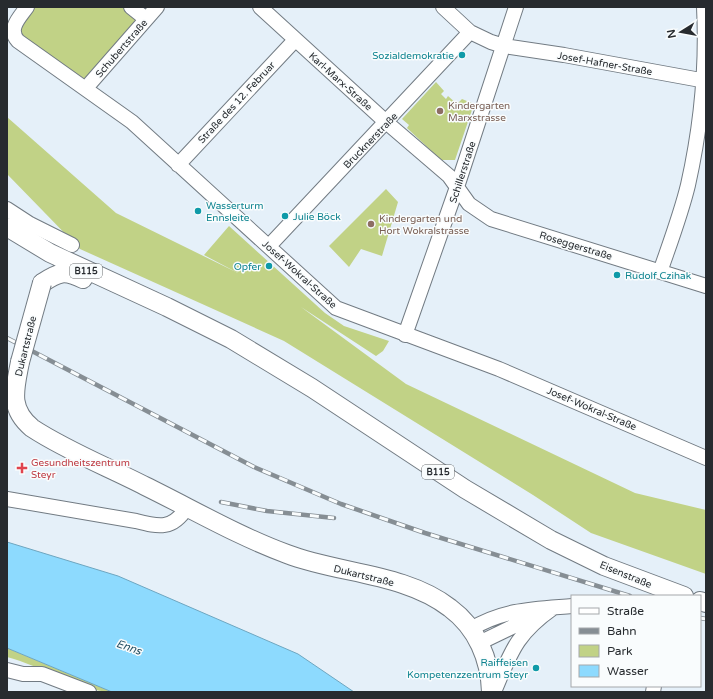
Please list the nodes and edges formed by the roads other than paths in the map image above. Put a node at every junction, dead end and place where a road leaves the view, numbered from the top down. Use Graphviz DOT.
graph roads {
  1 [pos="27,7"];
  2 [pos="132,7"];
  3 [pos="157,7"];
  4 [pos="260,7"];
  5 [pos="443,7"];
  6 [pos="516,7"];
  7 [pos="704,7"];
  8 [pos="146,18"];
  9 [pos="470,32"];
  10 [pos="294,40"];
  11 [pos="504,46"];
  12 [pos="705,81"];
  13 [pos="86,88"];
  14 [pos="386,122"];
  15 [pos="178,165"];
  16 [pos="457,187"];
  17 [pos="7,209"];
  18 [pos="7,227"];
  19 [pos="72,245"];
  20 [pos="269,246"];
  21 [pos="50,253"];
  22 [pos="660,272"];
  23 [pos="42,283"];
  24 [pos="706,286"];
  25 [pos="123,288"];
  26 [pos="405,335"];
  27 [pos="706,458"];
  28 [pos="7,499"];
  29 [pos="188,507"];
  30 [pos="681,595"];
  31 [pos="571,606"];
  32 [pos="553,608"];
  33 [pos="475,636"];
  34 [pos="7,670"];
  35 [pos="89,692"];
  36 [pos="493,692"];
  1 -- 13 [label="street, Josef-Wokral-Straße"];
  2 -- 8 [label="street"];
  3 -- 8 [label="street, Schubertstraße"];
  4 -- 10 [label="street, Karl-Marx-Straße"];
  5 -- 9 [label="street, Josef-Hafner-Straße"];
  6 -- 11 [label="street, Schillerstraße"];
  7 -- 12 [label="street"];
  8 -- 13 [label="street, Schubertstraße"];
  9 -- 11 [label="street, Josef-Hafner-Straße"];
  9 -- 14 [label="street, Brucknerstraße"];
  10 -- 14 [label="street, Karl-Marx-Straße"];
  10 -- 15 [label="street, Straße des 12. Februar"];
  11 -- 12 [label="street, Josef-Hafner-Straße"];
  11 -- 16 [label="street, Schillerstraße"];
  12 -- 22 [label="street"];
  13 -- 15 [label="street, Josef-Wokral-Straße"];
  14 -- 16 [label="street, Karl-Marx-Straße"];
  14 -- 20 [label="street, Brucknerstraße"];
  15 -- 20 [label="street, Josef-Wokral-Straße"];
  16 -- 22 [label="street, Roseggerstraße"];
  16 -- 26 [label="street, Schillerstraße"];
  17 -- 19 [label="street"];
  18 -- 21 [label="main road, B115"];
  20 -- 26 [label="street, Josef-Wokral-Straße"];
  21 -- 23 [label="main road, Dukartstraße"];
  21 -- 25 [label="main road, B115"];
  22 -- 24 [label="street, Roseggerstraße"];
  23 -- 25 [label="main road"];
  23 -- 29 [label="main road, Dukartstraße, bridge"];
  25 -- 30 [label="main road, Eisenstraße / B115"];
  26 -- 27 [label="street, Josef-Wokral-Straße"];
  28 -- 29 [label="street"];
  29 -- 33 [label="main road, Dukartstraße"];
  31 -- 32 [label="street"];
  32 -- 33 [label="street"];
  32 -- 36 [label="street"];
  33 -- 36 [label="main road, Dukartstraße"];
  34 -- 35 [label="street"];
}
